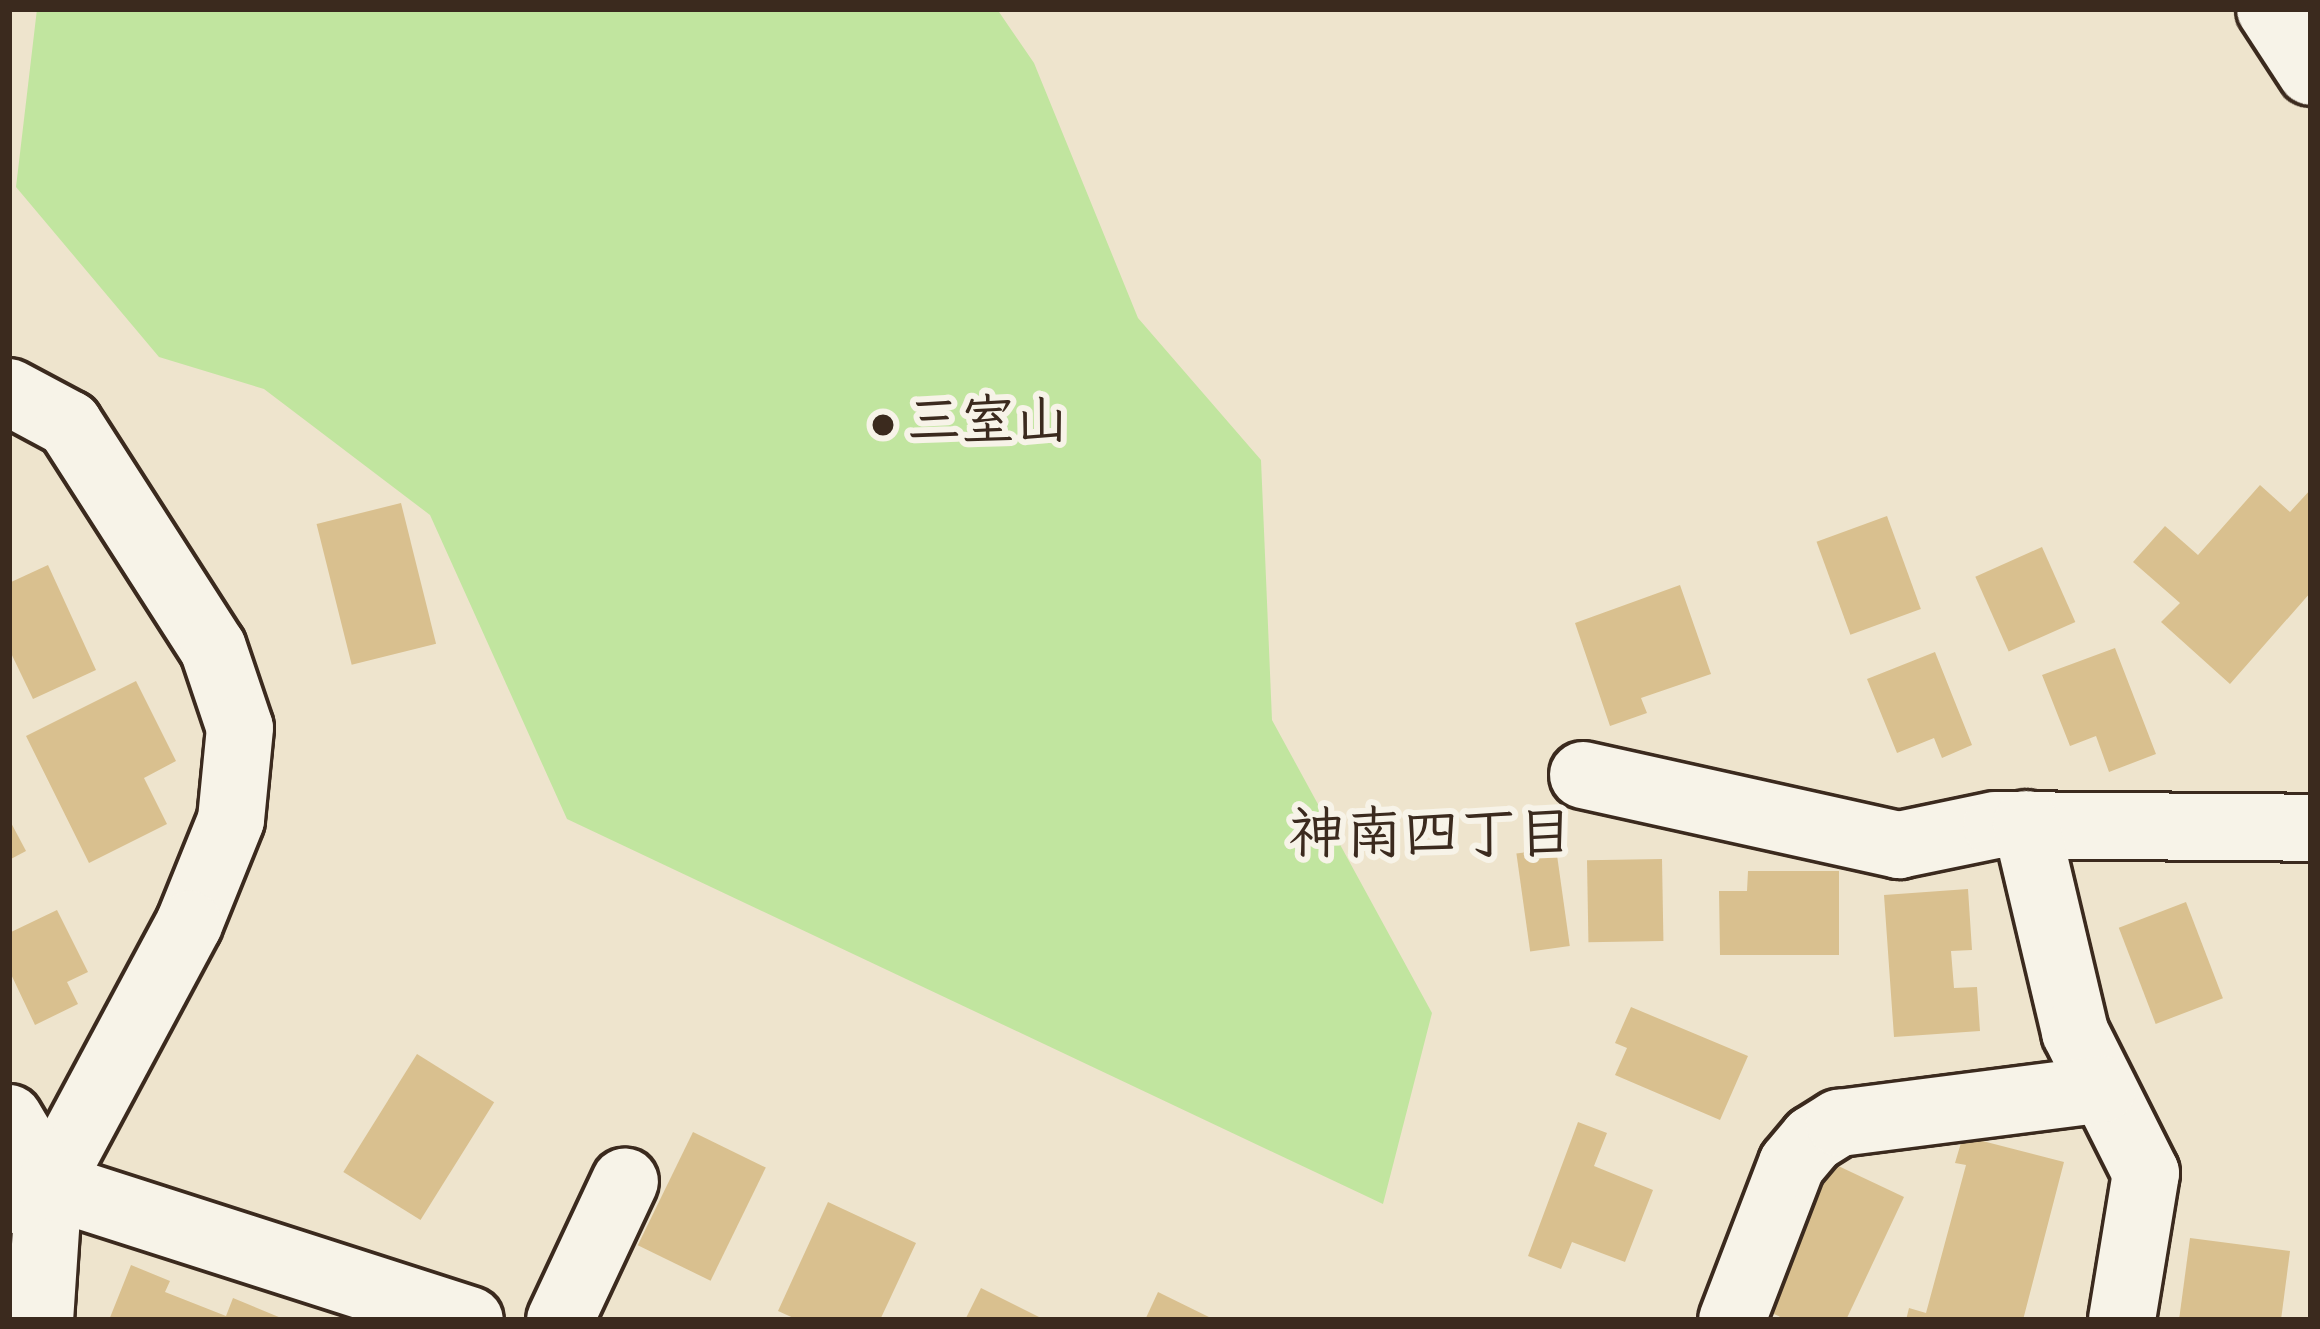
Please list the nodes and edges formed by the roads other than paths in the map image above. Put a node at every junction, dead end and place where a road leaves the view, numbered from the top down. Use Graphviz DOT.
graph roads {
  1 [pos="2270,9"];
  2 [pos="2311,72"];
  3 [pos="9,392"];
  4 [pos="1583,775"];
  5 [pos="2026,824"];
  6 [pos="2311,828"];
  7 [pos="2104,1089"];
  8 [pos="9,1118"];
  9 [pos="625,1181"];
  10 [pos="29,1193"];
  11 [pos="40,1320"];
  12 [pos="470,1320"];
  13 [pos="560,1320"];
  14 [pos="1732,1320"];
  15 [pos="2122,1320"];
  1 -- 2 [label="street"];
  3 -- 10 [label="street"];
  4 -- 5 [label="street"];
  5 -- 6 [label="street"];
  5 -- 7 [label="street"];
  7 -- 14 [label="street"];
  7 -- 15 [label="street"];
  8 -- 10 [label="street"];
  9 -- 13 [label="street"];
  10 -- 11 [label="street"];
  10 -- 12 [label="street"];
}
